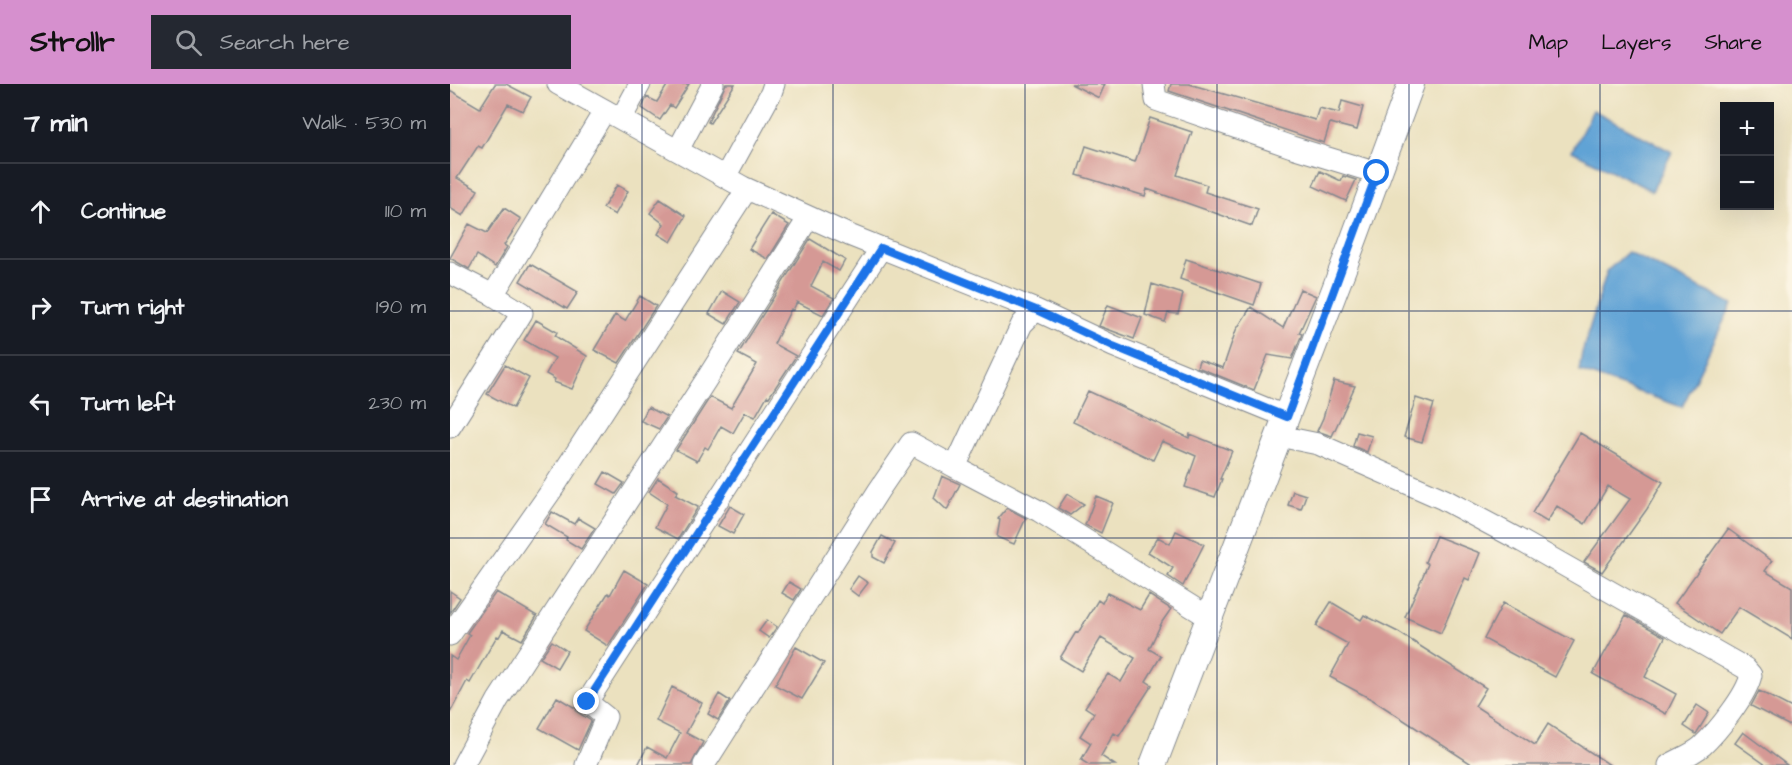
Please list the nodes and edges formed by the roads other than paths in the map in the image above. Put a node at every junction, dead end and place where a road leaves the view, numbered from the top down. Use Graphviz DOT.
graph roads {
  1 [pos="558,84"];
  2 [pos="640,84"];
  3 [pos="713,84"];
  4 [pos="774,84"];
  5 [pos="1154,84"];
  6 [pos="1411,84"];
  7 [pos="589,91"];
  8 [pos="613,114"];
  9 [pos="678,150"];
  10 [pos="1377,173"];
  11 [pos="725,177"];
  12 [pos="747,189"];
  13 [pos="808,217"];
  14 [pos="881,248"];
  15 [pos="450,273"];
  16 [pos="493,295"];
  17 [pos="1036,310"];
  18 [pos="1283,426"];
  19 [pos="450,427"];
  20 [pos="955,467"];
  21 [pos="1210,618"];
  22 [pos="450,635"];
  23 [pos="463,765"];
  24 [pos="586,765"];
  25 [pos="704,765"];
  26 [pos="1153,765"];
  27 [pos="1669,765"];
  1 -- 7 [label="street"];
  2 -- 8 [label="street"];
  3 -- 9 [label="street"];
  4 -- 11 [label="street"];
  5 -- 10 [label="street"];
  6 -- 10 [label="main road"];
  7 -- 8 [label="street"];
  8 -- 9 [label="street"];
  8 -- 16 [label="street"];
  9 -- 11 [label="street"];
  10 -- 18 [label="main road"];
  11 -- 12 [label="street"];
  12 -- 13 [label="street"];
  12 -- 22 [label="street"];
  13 -- 14 [label="street"];
  13 -- 23 [label="street"];
  14 -- 17 [label="street"];
  14 -- 24 [label="street"];
  15 -- 16 [label="street"];
  16 -- 19 [label="street"];
  17 -- 18 [label="street"];
  17 -- 20 [label="street"];
  18 -- 21 [label="main road"];
  18 -- 27 [label="street"];
  20 -- 21 [label="street"];
  20 -- 25 [label="street"];
  21 -- 26 [label="main road"];
}
